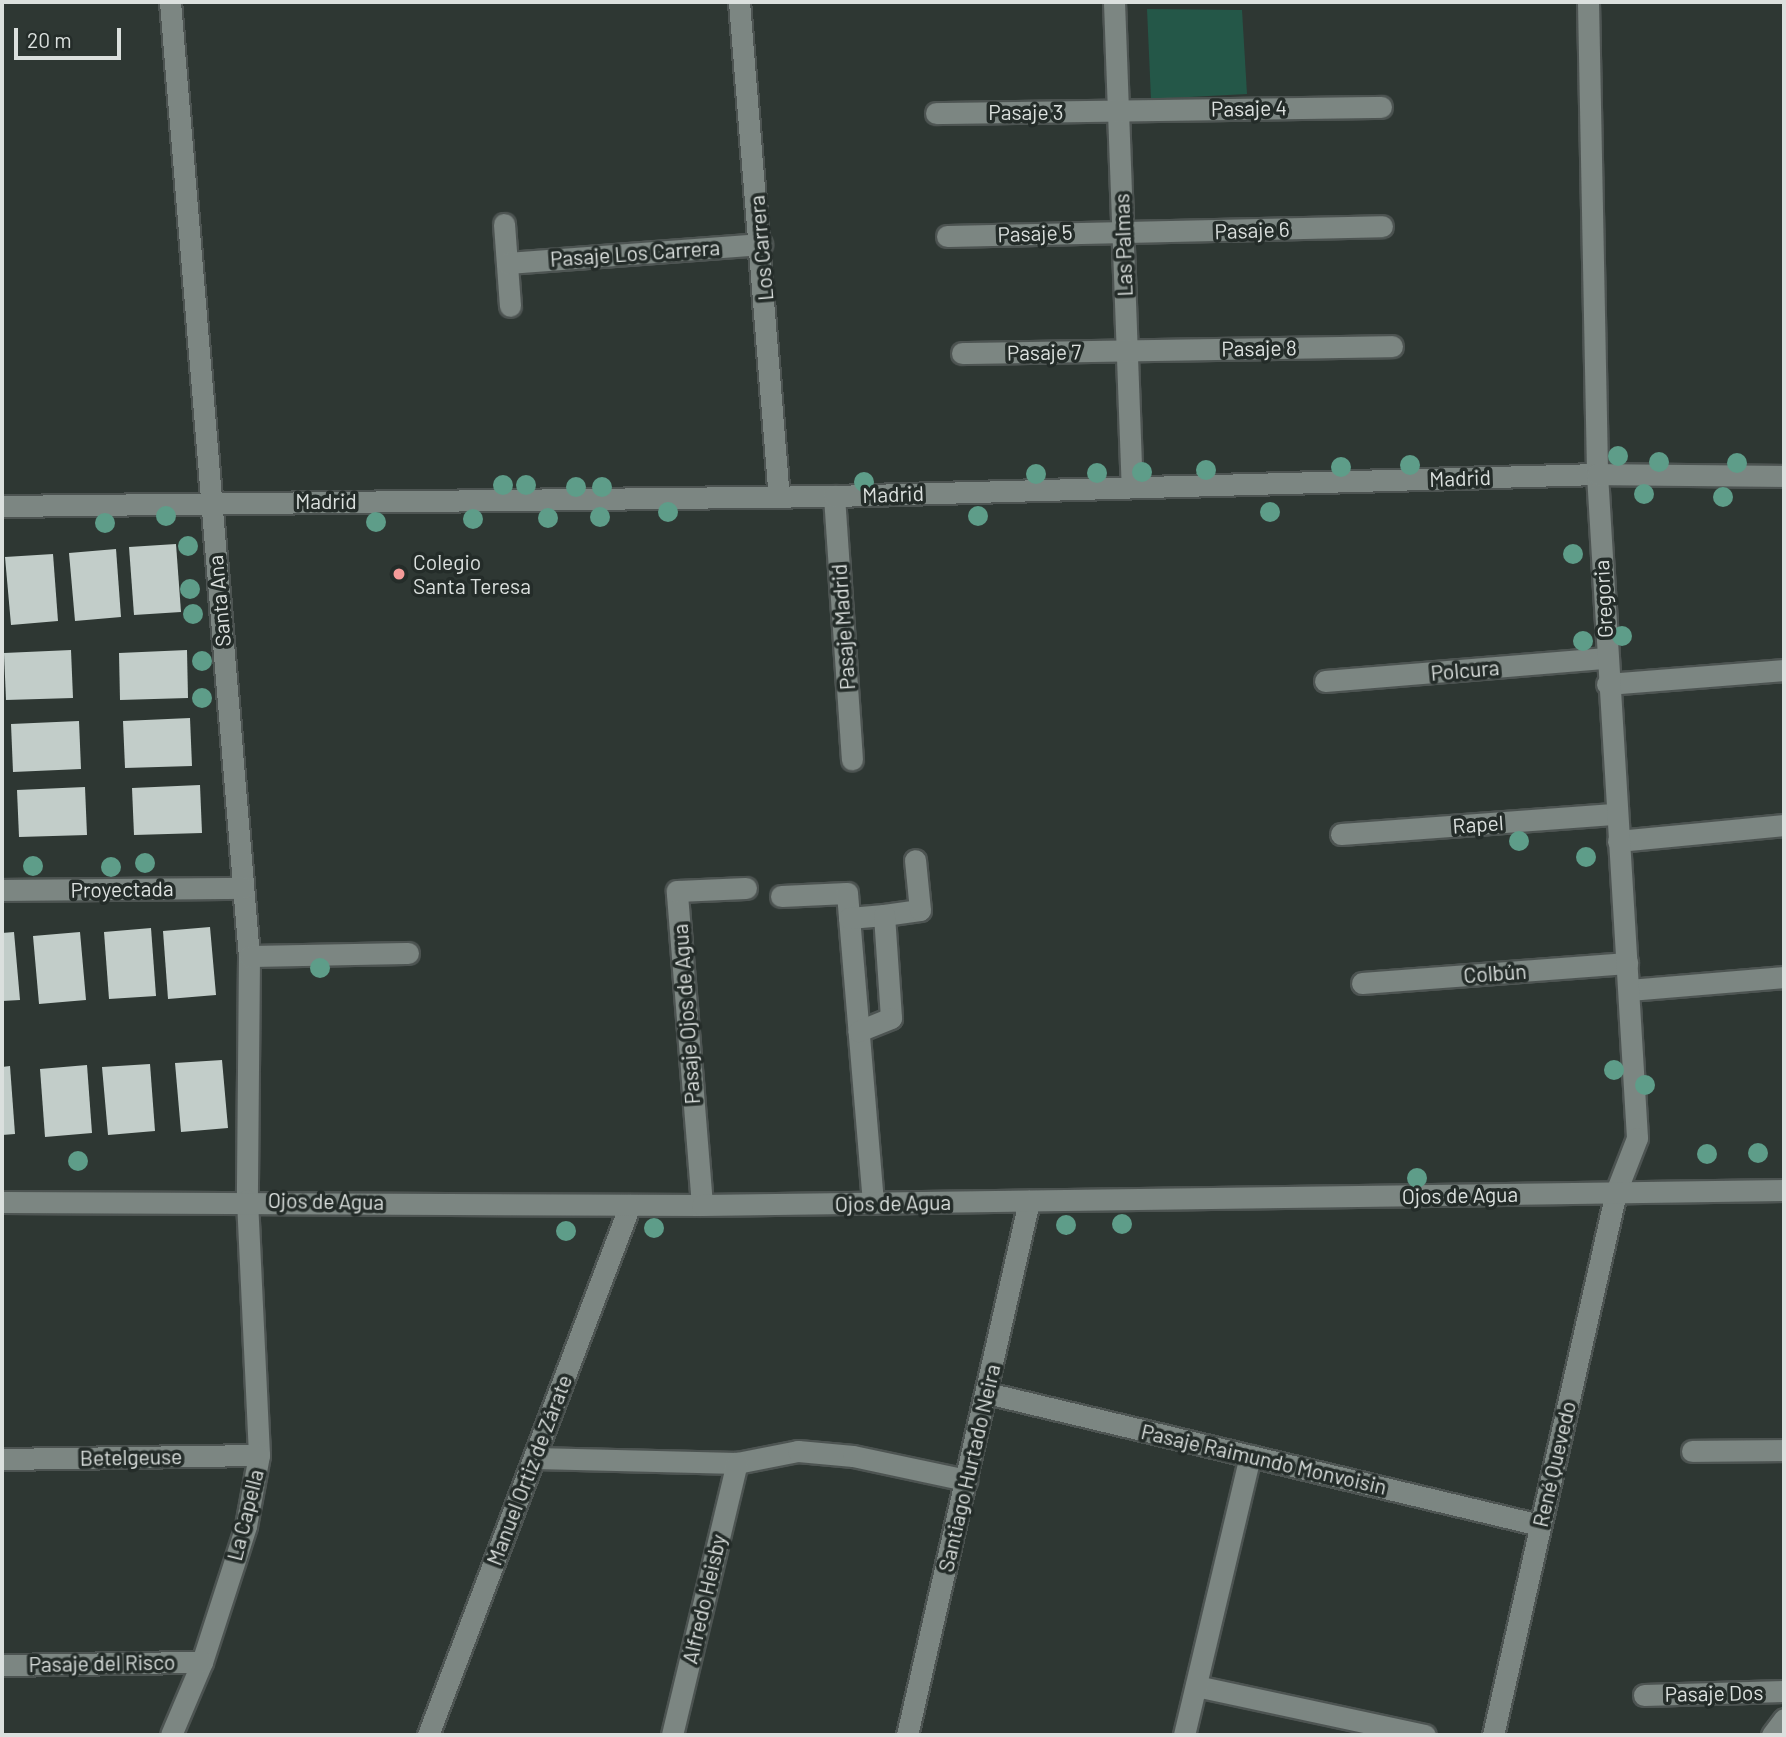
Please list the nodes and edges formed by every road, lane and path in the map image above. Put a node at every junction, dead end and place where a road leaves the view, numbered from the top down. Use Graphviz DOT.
graph roads {
  1 [pos="170,2"];
  2 [pos="739,2"];
  3 [pos="1114,2"];
  4 [pos="1588,2"];
  5 [pos="1381,107"];
  6 [pos="1116,111"];
  7 [pos="936,113"];
  8 [pos="504,224"];
  9 [pos="1382,226"];
  10 [pos="1123,230"];
  11 [pos="947,236"];
  12 [pos="761,244"];
  13 [pos="508,263"];
  14 [pos="510,306"];
  15 [pos="1392,346"];
  16 [pos="1127,351"];
  17 [pos="962,353"];
  18 [pos="1597,474"];
  19 [pos="1784,476"];
  20 [pos="1132,487"];
  21 [pos="779,495"];
  22 [pos="834,496"];
  23 [pos="211,502"];
  24 [pos="2,506"];
  25 [pos="1606,658"];
  26 [pos="1784,670"];
  27 [pos="1325,681"];
  28 [pos="1607,684"];
  29 [pos="852,759"];
  30 [pos="1616,814"];
  31 [pos="1784,825"];
  32 [pos="1340,834"];
  33 [pos="1618,841"];
  34 [pos="915,860"];
  35 [pos="243,888"];
  36 [pos="746,888"];
  37 [pos="2,890"];
  38 [pos="781,896"];
  39 [pos="884,915"];
  40 [pos="849,918"];
  41 [pos="408,953"];
  42 [pos="248,956"];
  43 [pos="1628,963"];
  44 [pos="1784,977"];
  45 [pos="1362,983"];
  46 [pos="1629,990"];
  47 [pos="859,1031"];
  48 [pos="1784,1190"];
  49 [pos="1616,1192"];
  50 [pos="247,1200"];
  51 [pos="1029,1201"];
  52 [pos="2,1202"];
  53 [pos="873,1203"];
  54 [pos="630,1205"];
  55 [pos="702,1205"];
  56 [pos="987,1393"];
  57 [pos="1784,1450"];
  58 [pos="1692,1451"];
  59 [pos="259,1455"];
  60 [pos="1250,1457"];
  61 [pos="535,1458"];
  62 [pos="2,1459"];
  63 [pos="737,1462"];
  64 [pos="966,1480"];
  65 [pos="1540,1525"];
  66 [pos="202,1662"];
  67 [pos="2,1665"];
  68 [pos="1196,1686"];
  69 [pos="1784,1691"];
  70 [pos="1644,1695"];
  71 [pos="1784,1719"];
  72 [pos="171,1735"];
  73 [pos="428,1735"];
  74 [pos="672,1735"];
  75 [pos="907,1735"];
  76 [pos="1184,1735"];
  77 [pos="1425,1735"];
  78 [pos="1493,1735"];
  79 [pos="1772,1735"];
  1 -- 23 [label="street, Santa Ana"];
  2 -- 12 [label="street, Los Carrera"];
  3 -- 6 [label="street, Las Palmas"];
  4 -- 18 [label="street, Gregoria"];
  5 -- 6 [label="street, Pasaje 4"];
  6 -- 7 [label="street, Pasaje 3"];
  6 -- 10 [label="street, Las Palmas"];
  8 -- 13 [label="street"];
  9 -- 10 [label="street, Pasaje 6"];
  10 -- 11 [label="street, Pasaje 5"];
  10 -- 16 [label="street, Las Palmas"];
  12 -- 13 [label="street, Pasaje Los Carrera"];
  12 -- 21 [label="street, Los Carrera"];
  13 -- 14 [label="street"];
  15 -- 16 [label="street, Pasaje 8"];
  16 -- 17 [label="street, Pasaje 7"];
  16 -- 20 [label="street, Las Palmas"];
  18 -- 19 [label="street, Madrid"];
  18 -- 20 [label="street, Madrid"];
  18 -- 25 [label="street, Gregoria"];
  20 -- 22 [label="street, Madrid"];
  21 -- 22 [label="street, Madrid"];
  21 -- 23 [label="street, Madrid"];
  22 -- 29 [label="street, Pasaje Madrid"];
  23 -- 24 [label="street, Madrid"];
  23 -- 35 [label="street, Santa Ana"];
  25 -- 27 [label="street, Polcura"];
  25 -- 28 [label="street, Gregoria"];
  26 -- 28 [label="street"];
  28 -- 30 [label="street, Gregoria"];
  30 -- 32 [label="street, Rapel"];
  30 -- 33 [label="street, Gregoria"];
  31 -- 33 [label="street"];
  33 -- 43 [label="street, Gregoria"];
  34 -- 39 [label="street"];
  35 -- 37 [label="street, Proyectada"];
  35 -- 42 [label="street, Santa Ana"];
  36 -- 55 [label="street, Pasaje Ojos de Agua"];
  38 -- 40 [label="street"];
  39 -- 40 [label="street"];
  39 -- 47 [label="street"];
  40 -- 47 [label="street"];
  41 -- 42 [label="street"];
  42 -- 50 [label="street, Santa Ana"];
  43 -- 45 [label="street, Colbún"];
  43 -- 46 [label="street, Gregoria"];
  44 -- 46 [label="street"];
  46 -- 49 [label="street, Gregoria"];
  47 -- 53 [label="street"];
  48 -- 49 [label="street, Ojos de Agua"];
  49 -- 51 [label="street, Ojos de Agua"];
  49 -- 65 [label="street, René Quevedo"];
  50 -- 52 [label="street, Ojos de Agua"];
  50 -- 54 [label="street, Ojos de Agua"];
  50 -- 59 [label="street, La Capella"];
  51 -- 53 [label="street, Ojos de Agua"];
  51 -- 56 [label="street, Santiago Hurtado Neira"];
  53 -- 55 [label="street, Ojos de Agua"];
  54 -- 55 [label="street, Ojos de Agua"];
  54 -- 61 [label="street, Manuel Ortiz de Zárate"];
  56 -- 60 [label="street, Pasaje Raimundo Monvoisin"];
  56 -- 64 [label="street, Santiago Hurtado Neira"];
  57 -- 58 [label="street"];
  59 -- 62 [label="street, Betelgeuse"];
  59 -- 66 [label="street, La Capella"];
  60 -- 65 [label="street, Pasaje Raimundo Monvoisin"];
  60 -- 68 [label="street"];
  61 -- 63 [label="street"];
  61 -- 73 [label="street, Manuel Ortiz de Zárate"];
  63 -- 64 [label="street"];
  63 -- 74 [label="street, Alfredo Heisby"];
  64 -- 75 [label="street, Santiago Hurtado Neira"];
  65 -- 78 [label="street, René Quevedo"];
  66 -- 67 [label="street, Pasaje del Risco"];
  66 -- 72 [label="street, La Capella"];
  68 -- 76 [label="street"];
  68 -- 77 [label="street"];
  69 -- 70 [label="street, Pasaje Dos"];
  71 -- 79 [label="street"];
}
